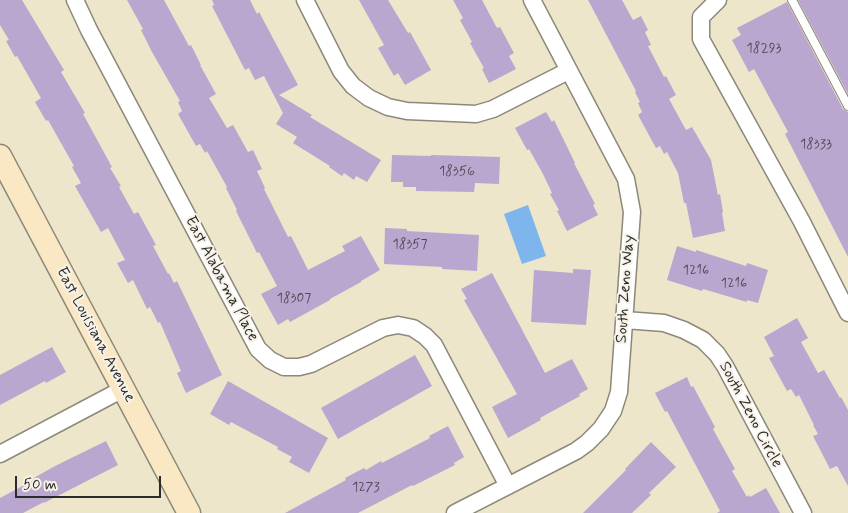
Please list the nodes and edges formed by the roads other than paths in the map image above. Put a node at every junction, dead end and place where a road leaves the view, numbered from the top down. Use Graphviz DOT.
graph roads {
  1 [pos="75,0"];
  2 [pos="305,0"];
  3 [pos="532,0"];
  4 [pos="718,0"];
  5 [pos="792,0"];
  6 [pos="568,71"];
  7 [pos="848,106"];
  8 [pos="1,162"];
  9 [pos="848,313"];
  10 [pos="624,320"];
  11 [pos="123,389"];
  12 [pos="0,454"];
  13 [pos="508,486"];
  14 [pos="189,513"];
  15 [pos="455,513"];
  16 [pos="803,513"];
  1 -- 13 [label="street, East Alabama Place"];
  2 -- 6 [label="street"];
  3 -- 6 [label="street, South Zeno Way"];
  4 -- 9 [label="street"];
  5 -- 7 [label="lane"];
  6 -- 10 [label="street, South Zeno Way"];
  8 -- 11 [label="street, East Louisiana Avenue"];
  10 -- 13 [label="street, South Zeno Way"];
  10 -- 16 [label="street, South Zeno Circle"];
  11 -- 12 [label="street"];
  11 -- 14 [label="street, East Louisiana Avenue"];
  13 -- 15 [label="street, South Zeno Way"];
}
